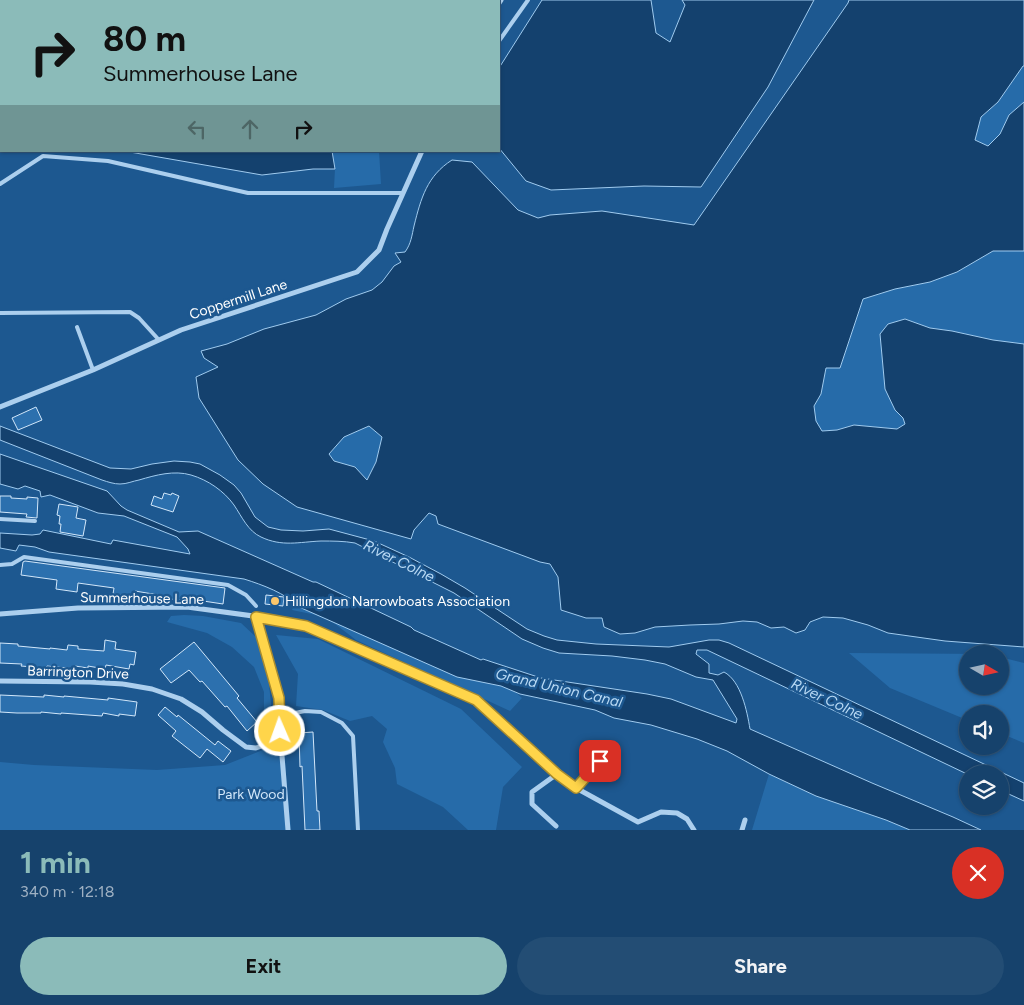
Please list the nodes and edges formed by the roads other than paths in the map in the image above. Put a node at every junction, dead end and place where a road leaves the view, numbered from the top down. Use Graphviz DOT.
graph roads {
  1 [pos="528,0"];
  2 [pos="500,40"];
  3 [pos="422,152"];
  4 [pos="0,184"];
  5 [pos="403,193"];
  6 [pos="0,313"];
  7 [pos="77,327"];
  8 [pos="159,340"];
  9 [pos="93,370"];
  10 [pos="0,407"];
  11 [pos="0,519"];
  12 [pos="35,522"];
  13 [pos="0,564"];
  14 [pos="256,606"];
  15 [pos="0,614"];
  16 [pos="256,617"];
  17 [pos="0,681"];
  18 [pos="280,716"];
  19 [pos="280,731"];
  20 [pos="600,761"];
  21 [pos="557,774"];
  22 [pos="576,788"];
  23 [pos="745,820"];
  24 [pos="638,822"];
  25 [pos="556,826"];
  26 [pos="288,830"];
  27 [pos="358,830"];
  28 [pos="637,830"];
  29 [pos="694,830"];
  30 [pos="742,830"];
  1 -- 2 [label="lane"];
  3 -- 5 [label="street, Coppermill Lane"];
  4 -- 5 [label="lane"];
  5 -- 8 [label="street, Coppermill Lane"];
  6 -- 8 [label="lane"];
  7 -- 9 [label="lane"];
  8 -- 9 [label="street, Coppermill Lane"];
  9 -- 10 [label="street, Coppermill Lane"];
  11 -- 12 [label="lane"];
  13 -- 14 [label="lane"];
  15 -- 16 [label="street, Summerhouse Lane"];
  16 -- 18 [label="street"];
  16 -- 21 [label="street, Summerhouse Lane"];
  17 -- 19 [label="street, Barrington Drive"];
  18 -- 19 [label="street"];
  18 -- 27 [label="lane"];
  19 -- 26 [label="street"];
  20 -- 22 [label="street"];
  21 -- 22 [label="street, Summerhouse Lane"];
  21 -- 25 [label="street"];
  22 -- 24 [label="street, Summerhouse Lane"];
  23 -- 30 [label="street"];
  24 -- 28 [label="street"];
  24 -- 29 [label="street"];
}
